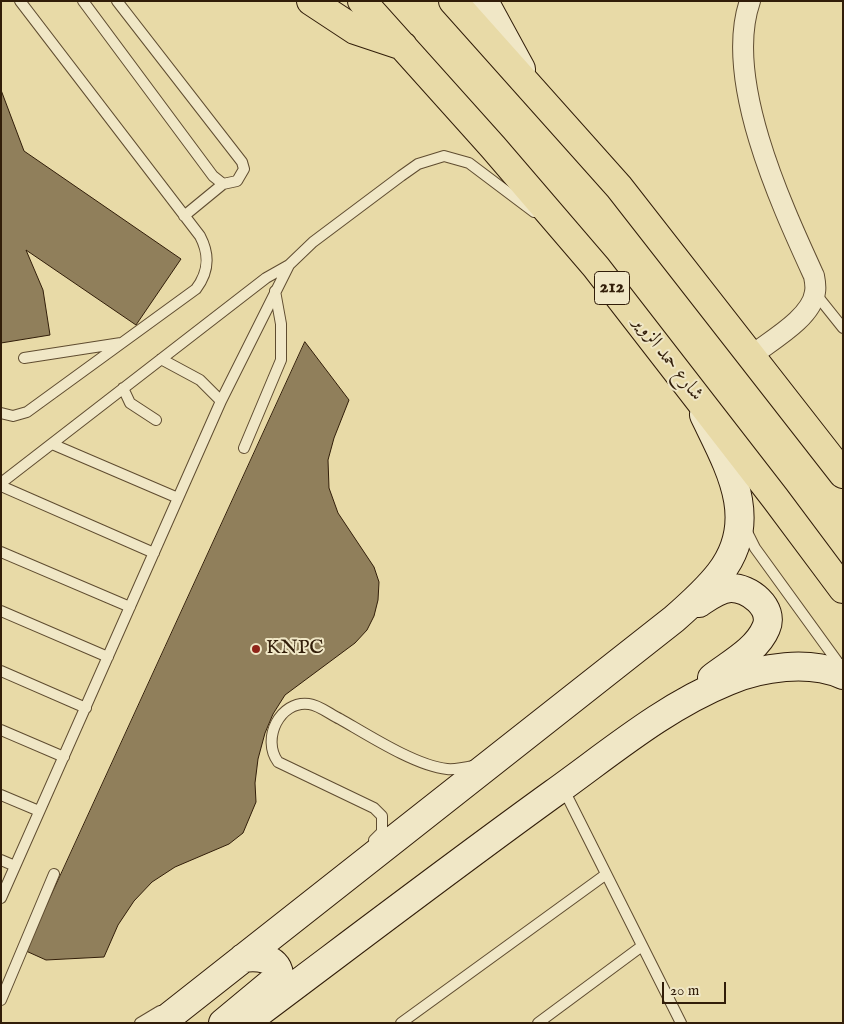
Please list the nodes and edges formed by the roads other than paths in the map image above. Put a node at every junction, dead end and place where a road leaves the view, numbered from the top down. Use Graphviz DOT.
graph roads {
  1 [pos="20,1"];
  2 [pos="83,1"];
  3 [pos="116,1"];
  4 [pos="311,1"];
  5 [pos="362,1"];
  6 [pos="453,1"];
  7 [pos="484,1"];
  8 [pos="750,1"];
  9 [pos="404,47"];
  10 [pos="534,92"];
  11 [pos="224,184"];
  12 [pos="184,216"];
  13 [pos="289,265"];
  14 [pos="596,267"];
  15 [pos="275,291"];
  16 [pos="815,293"];
  17 [pos="843,328"];
  18 [pos="122,343"];
  19 [pos="751,356"];
  20 [pos="24,358"];
  21 [pos="161,359"];
  22 [pos="123,388"];
  23 [pos="692,391"];
  24 [pos="221,401"];
  25 [pos="1,413"];
  26 [pos="156,420"];
  27 [pos="52,444"];
  28 [pos="244,448"];
  29 [pos="843,474"];
  30 [pos="1,484"];
  31 [pos="178,498"];
  32 [pos="741,518"];
  33 [pos="1,552"];
  34 [pos="154,553"];
  35 [pos="843,589"];
  36 [pos="130,607"];
  37 [pos="1,611"];
  38 [pos="674,620"];
  39 [pos="108,657"];
  40 [pos="843,668"];
  41 [pos="1,670"];
  42 [pos="843,675"];
  43 [pos="675,706"];
  44 [pos="86,708"];
  45 [pos="1,730"];
  46 [pos="64,758"];
  47 [pos="495,760"];
  48 [pos="562,787"];
  49 [pos="1,795"];
  50 [pos="39,811"];
  51 [pos="1,860"];
  52 [pos="15,866"];
  53 [pos="54,874"];
  54 [pos="605,875"];
  55 [pos="1,898"];
  56 [pos="311,904"];
  57 [pos="642,946"];
  58 [pos="243,958"];
  59 [pos="217,979"];
  60 [pos="1,1000"];
  61 [pos="140,1023"];
  62 [pos="161,1023"];
  63 [pos="222,1023"];
  64 [pos="245,1023"];
  65 [pos="401,1023"];
  66 [pos="538,1023"];
  67 [pos="681,1023"];
  1 -- 12 [label="lane"];
  2 -- 11 [label="lane"];
  3 -- 11 [label="lane"];
  4 -- 9 [label="main road"];
  5 -- 9 [label="main road, شارع حمد الزوير / 212"];
  6 -- 10 [label="main road"];
  7 -- 10 [label="main road"];
  8 -- 16 [label="street"];
  9 -- 14 [label="main road, شارع حمد الزوير / 212"];
  10 -- 19 [label="main road"];
  11 -- 12 [label="lane"];
  12 -- 18 [label="lane"];
  13 -- 14 [label="lane"];
  13 -- 15 [label="lane"];
  13 -- 21 [label="lane"];
  14 -- 23 [label="main road, شارع حمد الزوير / 212"];
  15 -- 24 [label="lane"];
  15 -- 28 [label="lane"];
  16 -- 17 [label="lane"];
  16 -- 19 [label="street"];
  18 -- 20 [label="lane"];
  18 -- 25 [label="lane"];
  19 -- 29 [label="main road"];
  21 -- 22 [label="lane"];
  21 -- 24 [label="lane"];
  22 -- 26 [label="lane"];
  22 -- 27 [label="lane"];
  23 -- 32 [label="main road"];
  23 -- 35 [label="main road, شارع حمد الزوير / 212"];
  24 -- 31 [label="lane"];
  27 -- 30 [label="lane"];
  27 -- 31 [label="lane"];
  30 -- 34 [label="lane"];
  31 -- 34 [label="lane"];
  32 -- 38 [label="main road"];
  32 -- 40 [label="lane"];
  33 -- 36 [label="lane"];
  34 -- 36 [label="lane"];
  36 -- 39 [label="lane"];
  37 -- 39 [label="lane"];
  38 -- 43 [label="main road"];
  38 -- 47 [label="main road"];
  39 -- 44 [label="lane"];
  41 -- 44 [label="lane"];
  42 -- 43 [label="main road"];
  43 -- 48 [label="main road"];
  44 -- 46 [label="lane"];
  45 -- 46 [label="lane"];
  46 -- 50 [label="lane"];
  47 -- 56 [label="main road"];
  47 -- 56 [label="lane"];
  48 -- 54 [label="lane"];
  48 -- 64 [label="main road"];
  49 -- 50 [label="lane"];
  50 -- 52 [label="lane"];
  51 -- 52 [label="lane"];
  52 -- 55 [label="lane"];
  53 -- 60 [label="lane"];
  54 -- 57 [label="lane"];
  54 -- 65 [label="lane"];
  56 -- 58 [label="main road"];
  57 -- 66 [label="lane"];
  57 -- 67 [label="lane"];
  58 -- 59 [label="main road"];
  58 -- 63 [label="main road"];
  59 -- 61 [label="lane"];
  59 -- 62 [label="main road"];
}
